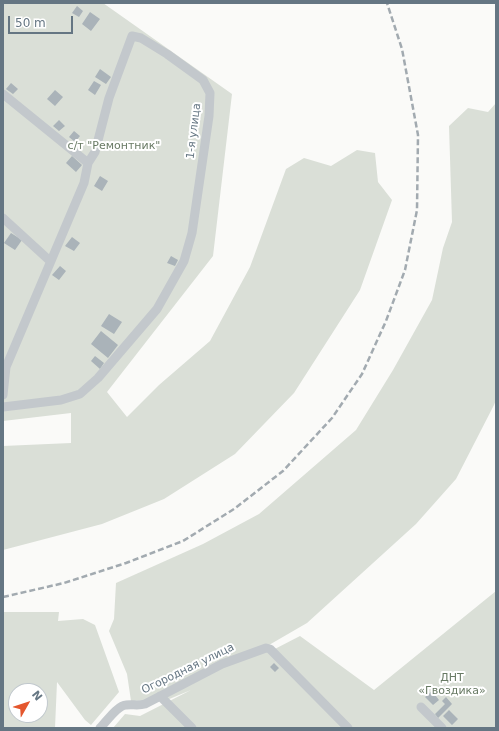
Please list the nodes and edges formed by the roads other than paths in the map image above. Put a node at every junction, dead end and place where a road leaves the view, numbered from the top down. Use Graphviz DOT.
graph roads {
  1 [pos="3,94"];
  2 [pos="88,163"];
  3 [pos="3,218"];
  4 [pos="50,261"];
  5 [pos="4,366"];
  6 [pos="3,395"];
  7 [pos="3,407"];
  8 [pos="160,696"];
  9 [pos="421,706"];
  10 [pos="100,728"];
  11 [pos="192,728"];
  12 [pos="348,728"];
  13 [pos="442,728"];
  1 -- 2 [label="street"];
  2 -- 4 [label="street, 1-я улица"];
  2 -- 7 [label="street, 1-я улица"];
  3 -- 4 [label="street"];
  4 -- 5 [label="street, 1-я улица"];
  5 -- 6 [label="street, 1-я улица"];
  8 -- 10 [label="street, Огородная улица"];
  8 -- 11 [label="street"];
  8 -- 12 [label="street, Огородная улица"];
  9 -- 13 [label="street"];
}
